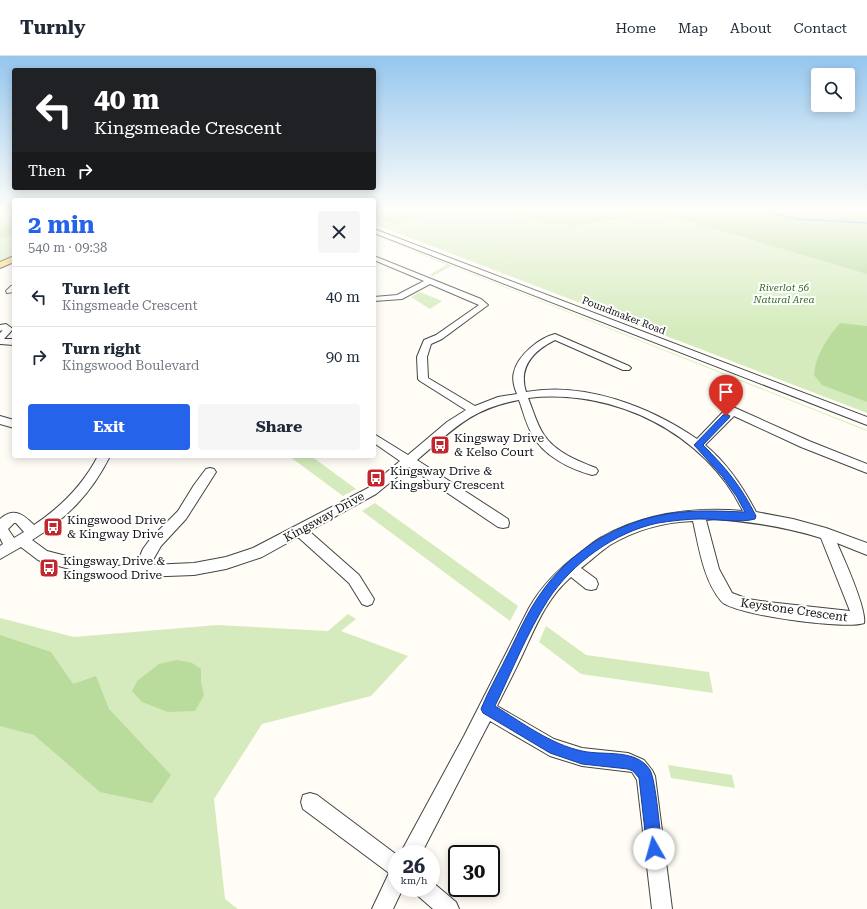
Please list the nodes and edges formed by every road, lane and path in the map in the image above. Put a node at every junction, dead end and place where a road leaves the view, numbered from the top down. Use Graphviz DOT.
graph roads {
  1 [pos="423,250"];
  2 [pos="376,259"];
  3 [pos="12,260"];
  4 [pos="0,265"];
  5 [pos="430,281"];
  6 [pos="376,300"];
  7 [pos="0,328"];
  8 [pos="0,339"];
  9 [pos="12,342"];
  10 [pos="626,368"];
  11 [pos="522,396"];
  12 [pos="474,410"];
  13 [pos="0,420"];
  14 [pos="867,421"];
  15 [pos="12,423"];
  16 [pos="376,439"];
  17 [pos="698,445"];
  18 [pos="103,458"];
  19 [pos="409,460"];
  20 [pos="867,469"];
  21 [pos="592,471"];
  22 [pos="210,472"];
  23 [pos="698,515"];
  24 [pos="752,516"];
  25 [pos="503,523"];
  26 [pos="300,531"];
  27 [pos="826,533"];
  28 [pos="23,540"];
  29 [pos="867,549"];
  30 [pos="0,553"];
  31 [pos="570,568"];
  32 [pos="140,571"];
  33 [pos="590,584"];
  34 [pos="367,599"];
  35 [pos="487,709"];
  36 [pos="310,802"];
  37 [pos="415,845"];
  38 [pos="388,859"];
  39 [pos="388,897"];
  40 [pos="435,897"];
  41 [pos="382,909"];
  42 [pos="449,909"];
  43 [pos="662,909"];
  1 -- 14 [label="street, Poundmaker Road"];
  2 -- 5 [label="street"];
  3 -- 4 [label="main road"];
  5 -- 6 [label="street"];
  5 -- 12 [label="street"];
  7 -- 8 [label="street"];
  8 -- 9 [label="street"];
  10 -- 11 [label="street"];
  11 -- 12 [label="street, Kingsway Drive"];
  11 -- 17 [label="street, Kingsway Drive"];
  11 -- 21 [label="street"];
  12 -- 19 [label="street, Kingsway Drive"];
  13 -- 15 [label="street"];
  16 -- 19 [label="street"];
  17 -- 20 [label="street"];
  17 -- 24 [label="street, Kingsway Drive"];
  18 -- 28 [label="street"];
  19 -- 25 [label="street"];
  19 -- 26 [label="street, Kingsway Drive"];
  22 -- 32 [label="street"];
  23 -- 24 [label="street"];
  23 -- 27 [label="street, Keystone Crescent"];
  23 -- 31 [label="street"];
  24 -- 27 [label="street"];
  26 -- 32 [label="street, Kingsway Drive"];
  26 -- 34 [label="street"];
  27 -- 29 [label="street"];
  28 -- 30 [label="street"];
  28 -- 32 [label="street, Kingsway Drive"];
  31 -- 33 [label="street"];
  31 -- 35 [label="street"];
  35 -- 37 [label="street"];
  35 -- 43 [label="street"];
  36 -- 38 [label="street"];
  39 -- 41 [label="street"];
  40 -- 42 [label="street"];
}
